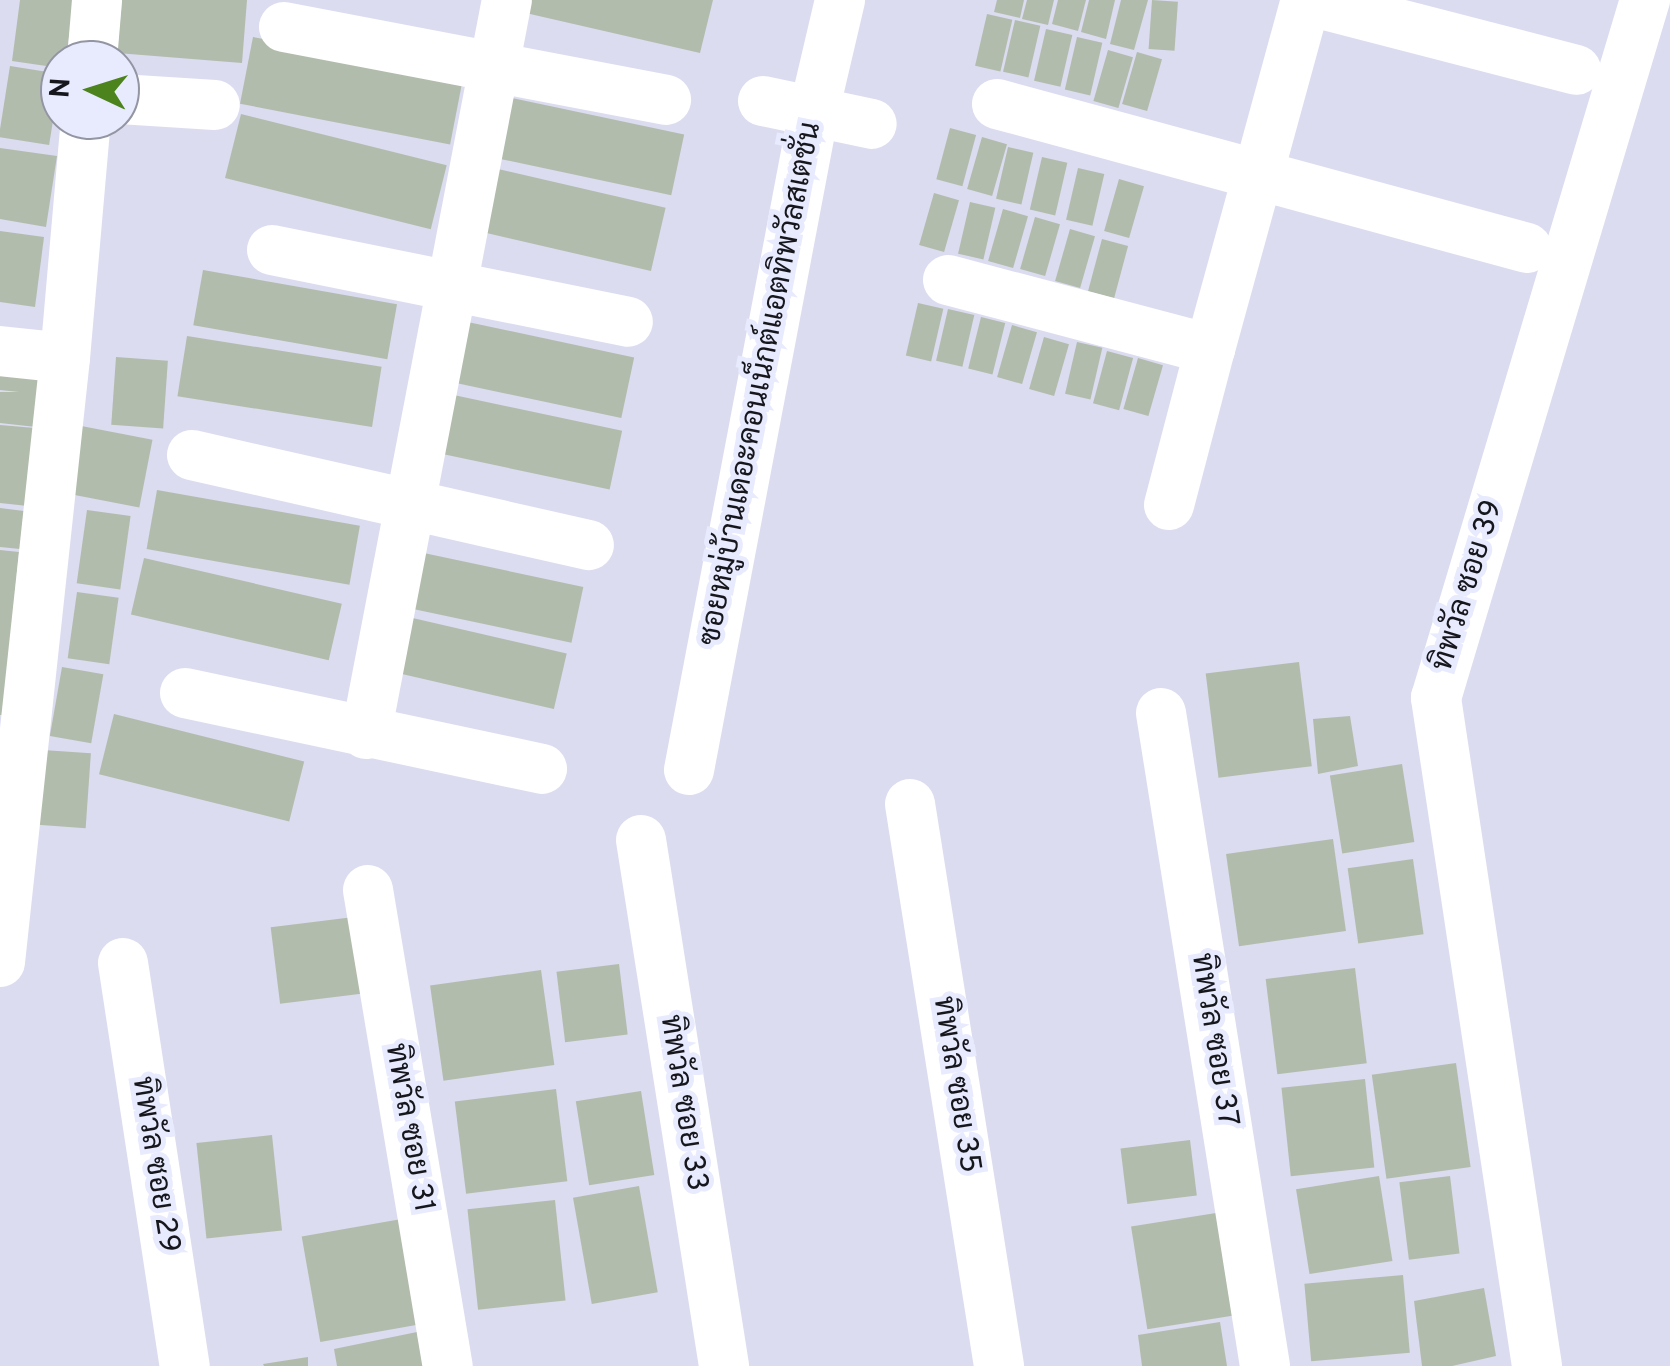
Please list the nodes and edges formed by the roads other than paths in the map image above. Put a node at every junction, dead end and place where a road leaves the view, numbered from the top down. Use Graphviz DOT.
graph roads {
  1 [pos="97,0"];
  2 [pos="508,0"];
  3 [pos="840,0"];
  4 [pos="1645,0"];
  5 [pos="284,27"];
  6 [pos="94,40"];
  7 [pos="495,66"];
  8 [pos="1576,70"];
  9 [pos="140,100"];
  10 [pos="666,100"];
  11 [pos="763,100"];
  12 [pos="998,104"];
  13 [pos="215,106"];
  14 [pos="814,111"];
  15 [pos="872,124"];
  16 [pos="84,140"];
  17 [pos="1258,175"];
  18 [pos="1527,248"];
  19 [pos="272,250"];
  20 [pos="948,280"];
  21 [pos="451,284"];
  22 [pos="628,322"];
  23 [pos="1210,349"];
  24 [pos="0,352"];
  25 [pos="64,358"];
  26 [pos="192,455"];
  27 [pos="413,502"];
  28 [pos="1169,505"];
  29 [pos="589,544"];
  30 [pos="184,693"];
  31 [pos="1162,713"];
  32 [pos="366,734"];
  33 [pos="542,769"];
  34 [pos="689,770"];
  35 [pos="910,804"];
  36 [pos="641,840"];
  37 [pos="368,890"];
  38 [pos="0,962"];
  39 [pos="123,963"];
  40 [pos="185,1366"];
  41 [pos="448,1366"];
  42 [pos="724,1366"];
  43 [pos="999,1366"];
  44 [pos="1265,1366"];
  45 [pos="1536,1366"];
  1 -- 6 [label="street"];
  2 -- 7 [label="street"];
  3 -- 14 [label="street, ซอยหมู่บ้านเดอะคอนเน็กต์แอตทิพวัลสเตชั่น"];
  4 -- 45 [label="street, ทิพวัล ซอย 39"];
  5 -- 7 [label="street"];
  7 -- 10 [label="street"];
  7 -- 21 [label="street"];
  8 -- 17 [label="street"];
  9 -- 13 [label="street"];
  11 -- 14 [label="street"];
  12 -- 17 [label="street"];
  14 -- 15 [label="street"];
  14 -- 34 [label="street, ซอยหมู่บ้านเดอะคอนเน็กต์แอตทิพวัลสเตชั่น"];
  16 -- 25 [label="street"];
  17 -- 18 [label="street"];
  17 -- 23 [label="street"];
  19 -- 21 [label="street"];
  20 -- 23 [label="street"];
  21 -- 22 [label="street"];
  21 -- 27 [label="street"];
  23 -- 28 [label="street"];
  24 -- 25 [label="street"];
  25 -- 38 [label="street"];
  26 -- 27 [label="street"];
  27 -- 29 [label="street"];
  27 -- 32 [label="street"];
  30 -- 32 [label="street"];
  31 -- 44 [label="street, ทิพวัล ซอย 37"];
  32 -- 33 [label="street"];
  35 -- 43 [label="street, ทิพวัล ซอย 35"];
  36 -- 42 [label="street, ทิพวัล ซอย 33"];
  37 -- 41 [label="street, ทิพวัล ซอย 31"];
  39 -- 40 [label="street, ทิพวัล ซอย 29"];
}
